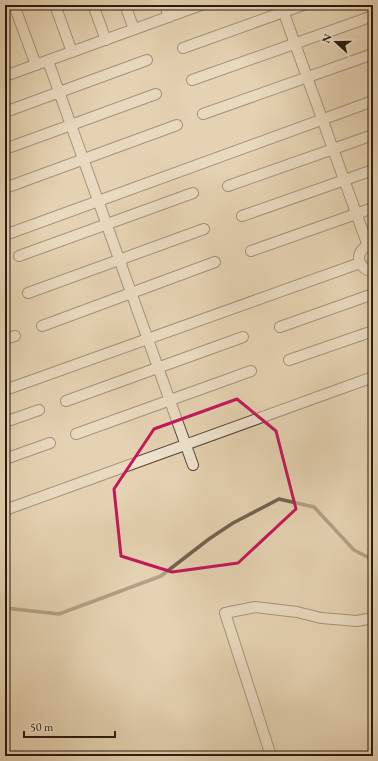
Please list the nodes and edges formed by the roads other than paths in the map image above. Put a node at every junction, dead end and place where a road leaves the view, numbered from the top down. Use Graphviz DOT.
graph roads {
  1 [pos="14,5"];
  2 [pos="55,5"];
  3 [pos="93,5"];
  4 [pos="125,5"];
  5 [pos="165,5"];
  6 [pos="200,5"];
  7 [pos="303,5"];
  8 [pos="282,9"];
  9 [pos="373,16"];
  10 [pos="169,17"];
  11 [pos="134,30"];
  12 [pos="106,40"];
  13 [pos="295,43"];
  14 [pos="183,48"];
  15 [pos="72,52"];
  16 [pos="373,54"];
  17 [pos="147,60"];
  18 [pos="48,61"];
  19 [pos="36,66"];
  20 [pos="5,76"];
  21 [pos="307,77"];
  22 [pos="192,80"];
  23 [pos="59,92"];
  24 [pos="156,94"];
  25 [pos="373,101"];
  26 [pos="5,112"];
  27 [pos="203,114"];
  28 [pos="322,119"];
  29 [pos="71,125"];
  30 [pos="177,125"];
  31 [pos="373,135"];
  32 [pos="5,149"];
  33 [pos="333,149"];
  34 [pos="83,159"];
  35 [pos="373,170"];
  36 [pos="344,180"];
  37 [pos="228,186"];
  38 [pos="5,188"];
  39 [pos="193,193"];
  40 [pos="98,201"];
  41 [pos="373,208"];
  42 [pos="357,214"];
  43 [pos="242,216"];
  44 [pos="106,224"];
  45 [pos="204,229"];
  46 [pos="5,235"];
  47 [pos="371,246"];
  48 [pos="252,251"];
  49 [pos="19,256"];
  50 [pos="119,260"];
  51 [pos="215,262"];
  52 [pos="360,263"];
  53 [pos="373,271"];
  54 [pos="28,293"];
  55 [pos="131,293"];
  56 [pos="373,294"];
  57 [pos="42,326"];
  58 [pos="280,327"];
  59 [pos="373,331"];
  60 [pos="15,336"];
  61 [pos="243,337"];
  62 [pos="5,339"];
  63 [pos="147,339"];
  64 [pos="289,360"];
  65 [pos="158,368"];
  66 [pos="251,371"];
  67 [pos="373,377"];
  68 [pos="5,390"];
  69 [pos="169,400"];
  70 [pos="66,401"];
  71 [pos="39,410"];
  72 [pos="5,422"];
  73 [pos="76,434"];
  74 [pos="50,443"];
  75 [pos="185,445"];
  76 [pos="5,459"];
  77 [pos="193,465"];
  78 [pos="5,510"];
  79 [pos="373,618"];
  80 [pos="271,756"];
  1 -- 19 [label="street"];
  2 -- 15 [label="street"];
  3 -- 12 [label="street"];
  4 -- 11 [label="street"];
  5 -- 10 [label="street"];
  6 -- 10 [label="street"];
  7 -- 8 [label="street"];
  8 -- 13 [label="street"];
  8 -- 14 [label="street"];
  9 -- 13 [label="street"];
  10 -- 11 [label="street"];
  11 -- 12 [label="street"];
  12 -- 15 [label="street"];
  13 -- 21 [label="street"];
  13 -- 22 [label="street"];
  15 -- 18 [label="street"];
  16 -- 21 [label="street"];
  17 -- 23 [label="street"];
  18 -- 19 [label="street"];
  18 -- 23 [label="street"];
  19 -- 20 [label="street"];
  21 -- 27 [label="street"];
  21 -- 28 [label="street"];
  23 -- 26 [label="street"];
  23 -- 29 [label="street"];
  24 -- 29 [label="street"];
  25 -- 28 [label="street"];
  28 -- 33 [label="street"];
  28 -- 40 [label="street"];
  29 -- 32 [label="street"];
  29 -- 34 [label="street"];
  30 -- 34 [label="street"];
  31 -- 33 [label="street"];
  33 -- 36 [label="street"];
  33 -- 37 [label="street"];
  34 -- 38 [label="street"];
  34 -- 40 [label="street"];
  35 -- 36 [label="street"];
  36 -- 42 [label="street"];
  36 -- 43 [label="street"];
  39 -- 44 [label="street"];
  40 -- 44 [label="street"];
  40 -- 46 [label="street"];
  41 -- 42 [label="street"];
  42 -- 47 [label="street"];
  42 -- 48 [label="street"];
  44 -- 49 [label="street"];
  44 -- 50 [label="street"];
  45 -- 50 [label="street"];
  47 -- 52 [label="street"];
  50 -- 54 [label="street"];
  50 -- 55 [label="street"];
  51 -- 55 [label="street"];
  52 -- 53 [label="street"];
  52 -- 63 [label="street"];
  55 -- 57 [label="street"];
  55 -- 63 [label="street"];
  56 -- 58 [label="street"];
  59 -- 64 [label="street"];
  60 -- 62 [label="street"];
  61 -- 65 [label="street"];
  63 -- 65 [label="street"];
  63 -- 68 [label="street"];
  65 -- 69 [label="street"];
  65 -- 70 [label="street"];
  66 -- 69 [label="street"];
  67 -- 75 [label="street"];
  69 -- 73 [label="street"];
  69 -- 75 [label="street"];
  71 -- 72 [label="street"];
  74 -- 76 [label="street"];
  75 -- 77 [label="street"];
  75 -- 78 [label="street"];
  79 -- 80 [label="street"];
}
